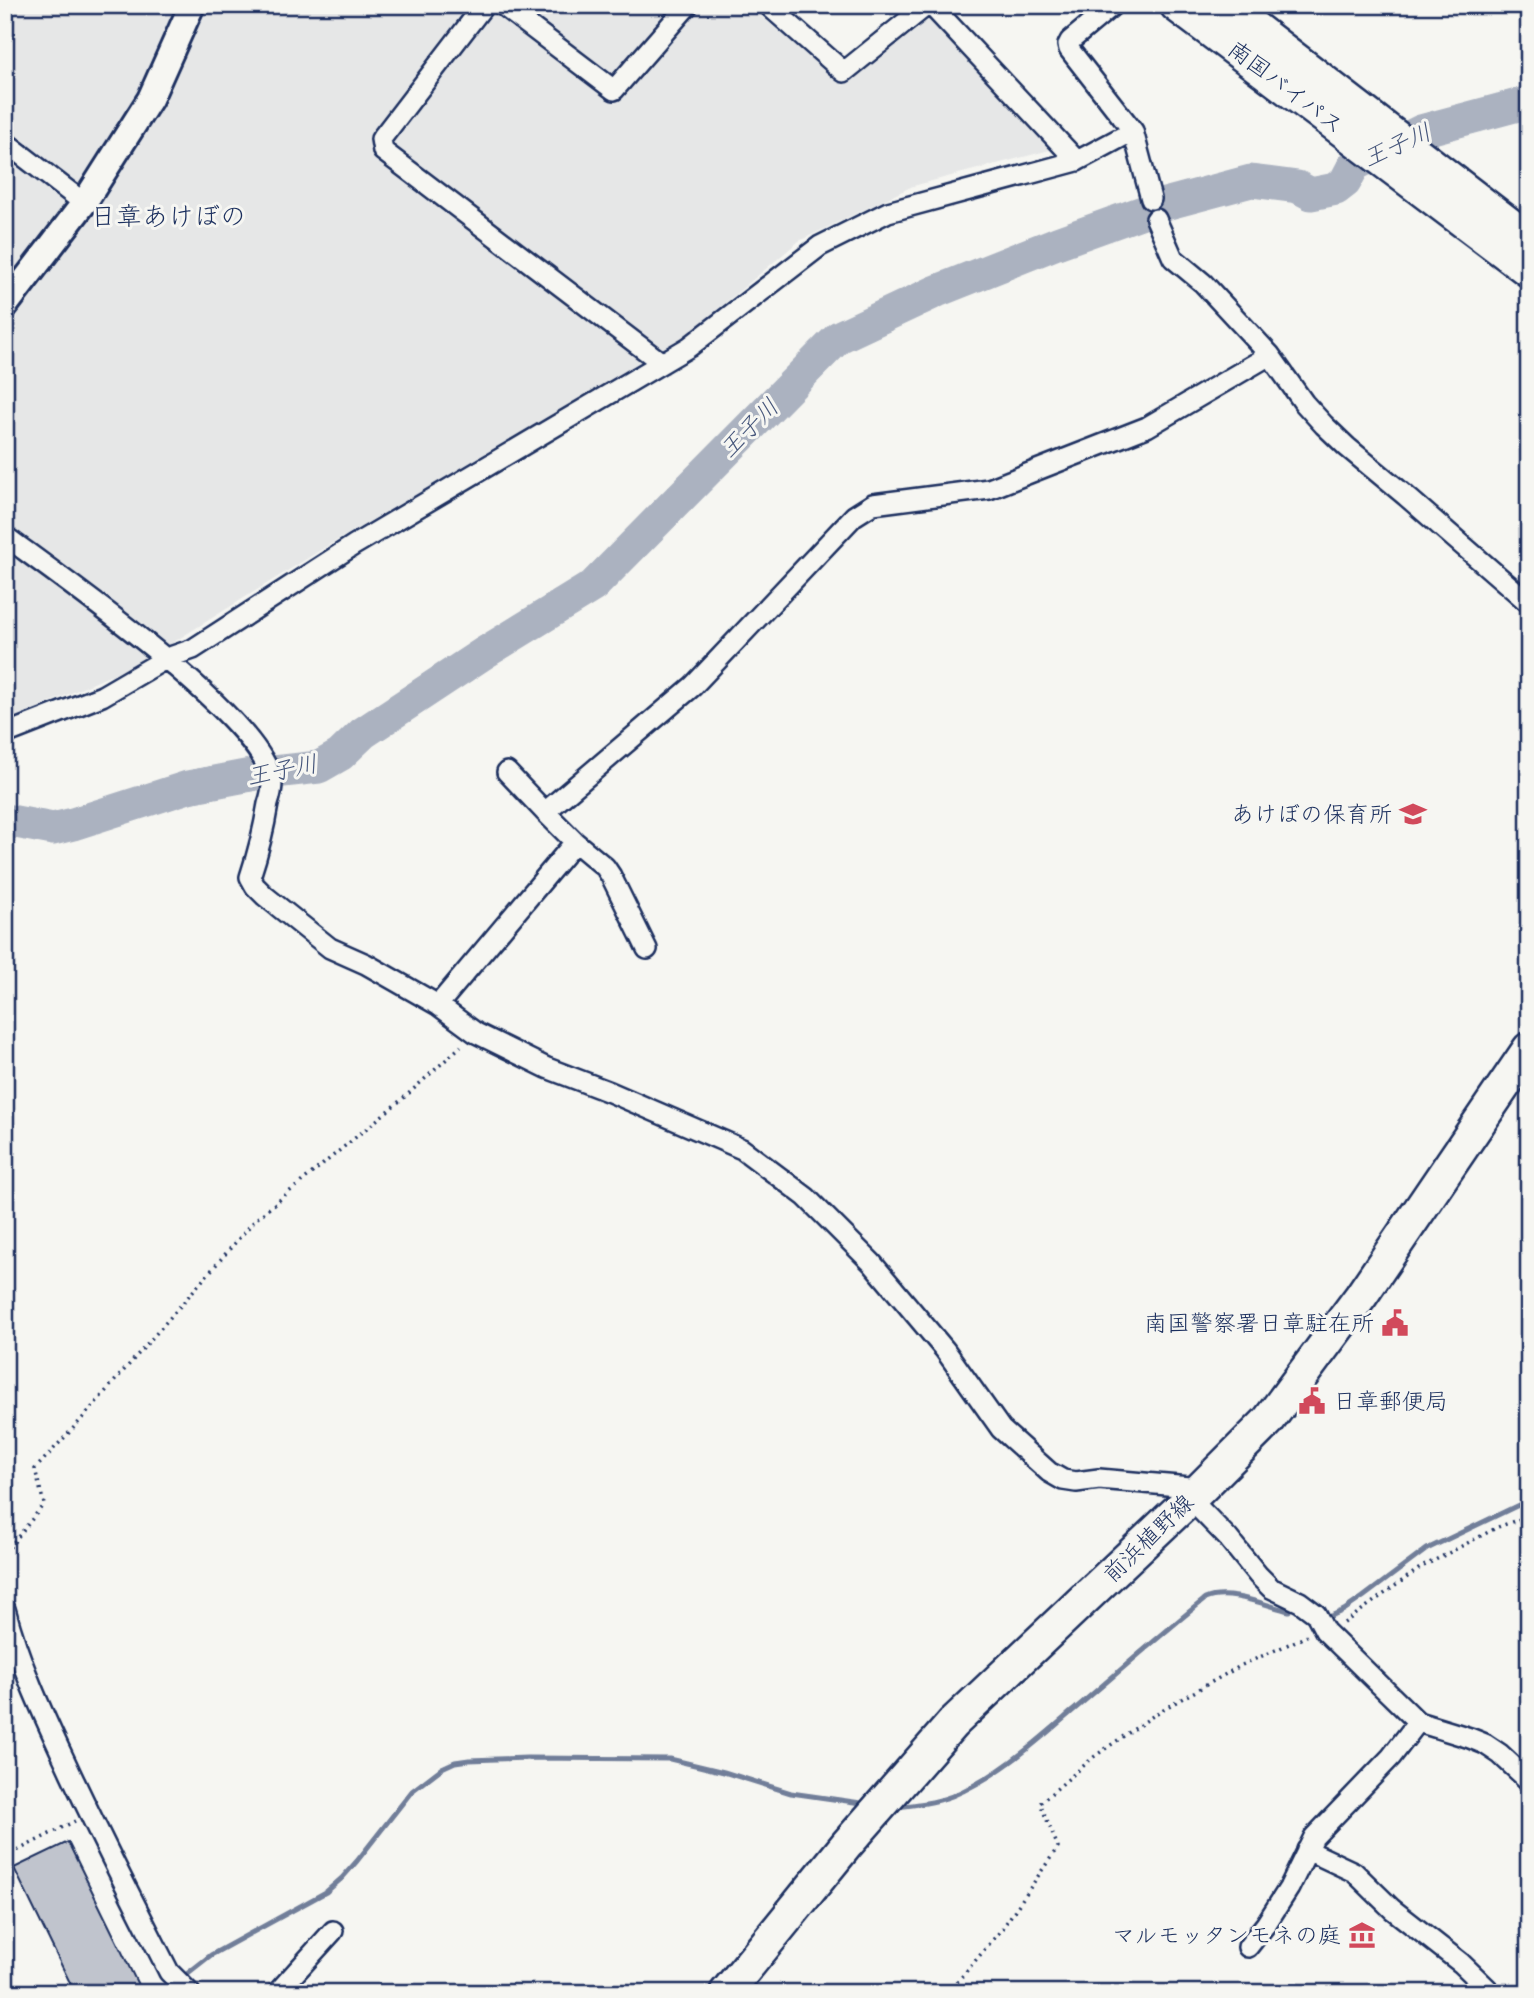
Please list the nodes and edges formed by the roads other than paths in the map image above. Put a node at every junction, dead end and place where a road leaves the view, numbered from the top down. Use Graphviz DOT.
graph roads {
  1 [pos="192,5"];
  2 [pos="484,5"];
  3 [pos="502,5"];
  4 [pos="688,5"];
  5 [pos="768,5"];
  6 [pos="929,5"];
  7 [pos="1113,5"];
  8 [pos="1177,5"];
  9 [pos="1224,5"];
  10 [pos="1331,104"];
  11 [pos="1133,131"];
  12 [pos="5,142"];
  13 [pos="1077,161"];
  14 [pos="1151,200"];
  15 [pos="84,203"];
  16 [pos="1156,219"];
  17 [pos="1529,240"];
  18 [pos="1529,270"];
  19 [pos="5,306"];
  20 [pos="1270,355"];
  21 [pos="662,363"];
  22 [pos="5,536"];
  23 [pos="1529,603"];
  24 [pos="167,658"];
  25 [pos="5,734"];
  26 [pos="507,772"];
  27 [pos="544,812"];
  28 [pos="575,842"];
  29 [pos="647,949"];
  30 [pos="438,1005"];
  31 [pos="1529,1049"];
  32 [pos="1196,1493"];
  33 [pos="5,1609"];
  34 [pos="1418,1722"];
  35 [pos="1529,1781"];
  36 [pos="1307,1850"];
  37 [pos="333,1931"];
  38 [pos="1248,1947"];
  39 [pos="190,1993"];
  40 [pos="277,1993"];
  41 [pos="726,1993"];
  42 [pos="1492,1993"];
  1 -- 15 [label="street"];
  2 -- 21 [label="street"];
  3 -- 4 [label="street"];
  5 -- 6 [label="street"];
  6 -- 13 [label="street"];
  7 -- 11 [label="street"];
  8 -- 10 [label="highway, 南国バイパス"];
  9 -- 10 [label="highway, 南国バイパス"];
  10 -- 17 [label="highway, 南国バイパス"];
  10 -- 18 [label="highway, 南国バイパス"];
  11 -- 13 [label="street"];
  11 -- 14 [label="street"];
  12 -- 15 [label="street"];
  13 -- 21 [label="street"];
  15 -- 19 [label="street"];
  16 -- 20 [label="street"];
  20 -- 23 [label="street"];
  20 -- 27 [label="street"];
  21 -- 24 [label="street"];
  22 -- 24 [label="street"];
  24 -- 25 [label="street"];
  24 -- 30 [label="street"];
  26 -- 27 [label="street"];
  27 -- 28 [label="street"];
  28 -- 29 [label="street"];
  28 -- 30 [label="street"];
  30 -- 32 [label="street"];
  31 -- 32 [label="main road, 前浜植野線"];
  32 -- 34 [label="street"];
  32 -- 41 [label="main road, 前浜植野線"];
  33 -- 39 [label="street"];
  34 -- 35 [label="street"];
  34 -- 36 [label="street"];
  36 -- 38 [label="street"];
  36 -- 42 [label="street"];
  37 -- 40 [label="street"];
}
